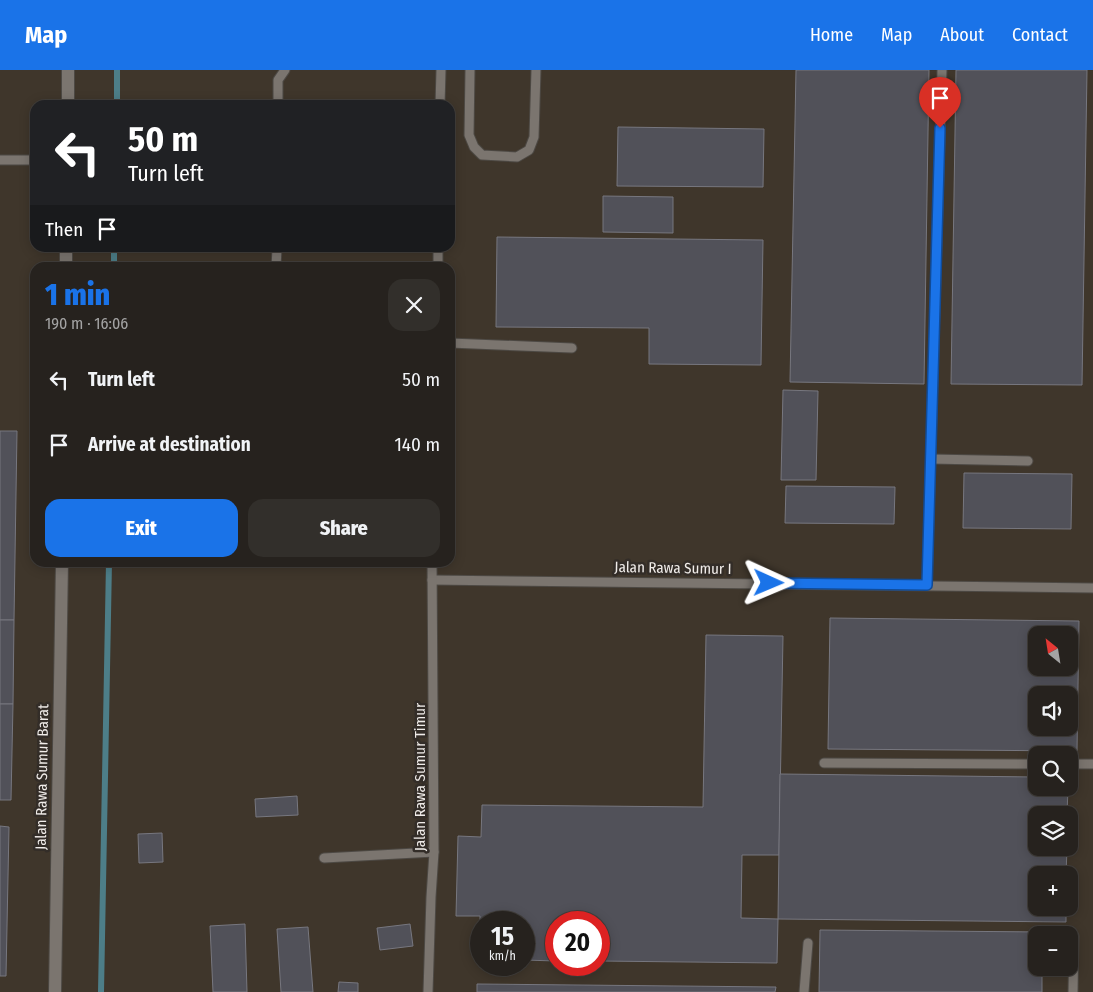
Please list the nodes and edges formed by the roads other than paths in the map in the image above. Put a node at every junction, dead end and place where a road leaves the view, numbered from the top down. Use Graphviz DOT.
graph roads {
  1 [pos="68,70"];
  2 [pos="285,70"];
  3 [pos="441,70"];
  4 [pos="470,70"];
  5 [pos="536,70"];
  6 [pos="942,70"];
  7 [pos="68,100"];
  8 [pos="278,100"];
  9 [pos="440,100"];
  10 [pos="0,160"];
  11 [pos="30,160"];
  12 [pos="455,343"];
  13 [pos="572,348"];
  14 [pos="931,459"];
  15 [pos="1028,461"];
  16 [pos="62,567"];
  17 [pos="432,567"];
  18 [pos="432,580"];
  19 [pos="927,585"];
  20 [pos="1093,588"];
  21 [pos="824,764"];
  22 [pos="1028,764"];
  23 [pos="1078,764"];
  24 [pos="1093,764"];
  25 [pos="434,852"];
  26 [pos="324,858"];
  27 [pos="808,943"];
  28 [pos="1074,976"];
  29 [pos="55,992"];
  30 [pos="428,992"];
  31 [pos="804,992"];
  32 [pos="1074,992"];
  1 -- 7 [label="street"];
  2 -- 8 [label="lane"];
  3 -- 9 [label="lane"];
  4 -- 5 [label="lane"];
  6 -- 14 [label="lane"];
  10 -- 11 [label="lane"];
  12 -- 13 [label="lane"];
  14 -- 15 [label="lane"];
  14 -- 19 [label="lane"];
  16 -- 29 [label="street, Jalan Rawa Sumur Barat"];
  17 -- 18 [label="lane, Jalan Rawa Sumur Timur"];
  18 -- 19 [label="lane, Jalan Rawa Sumur I"];
  18 -- 25 [label="lane, Jalan Rawa Sumur Timur"];
  19 -- 20 [label="lane, Jalan Rawa Sumur I"];
  21 -- 22 [label="lane"];
  23 -- 24 [label="lane"];
  25 -- 26 [label="lane"];
  25 -- 30 [label="lane, Jalan Rawa Sumur Timur"];
  27 -- 31 [label="lane"];
  28 -- 32 [label="lane"];
}
